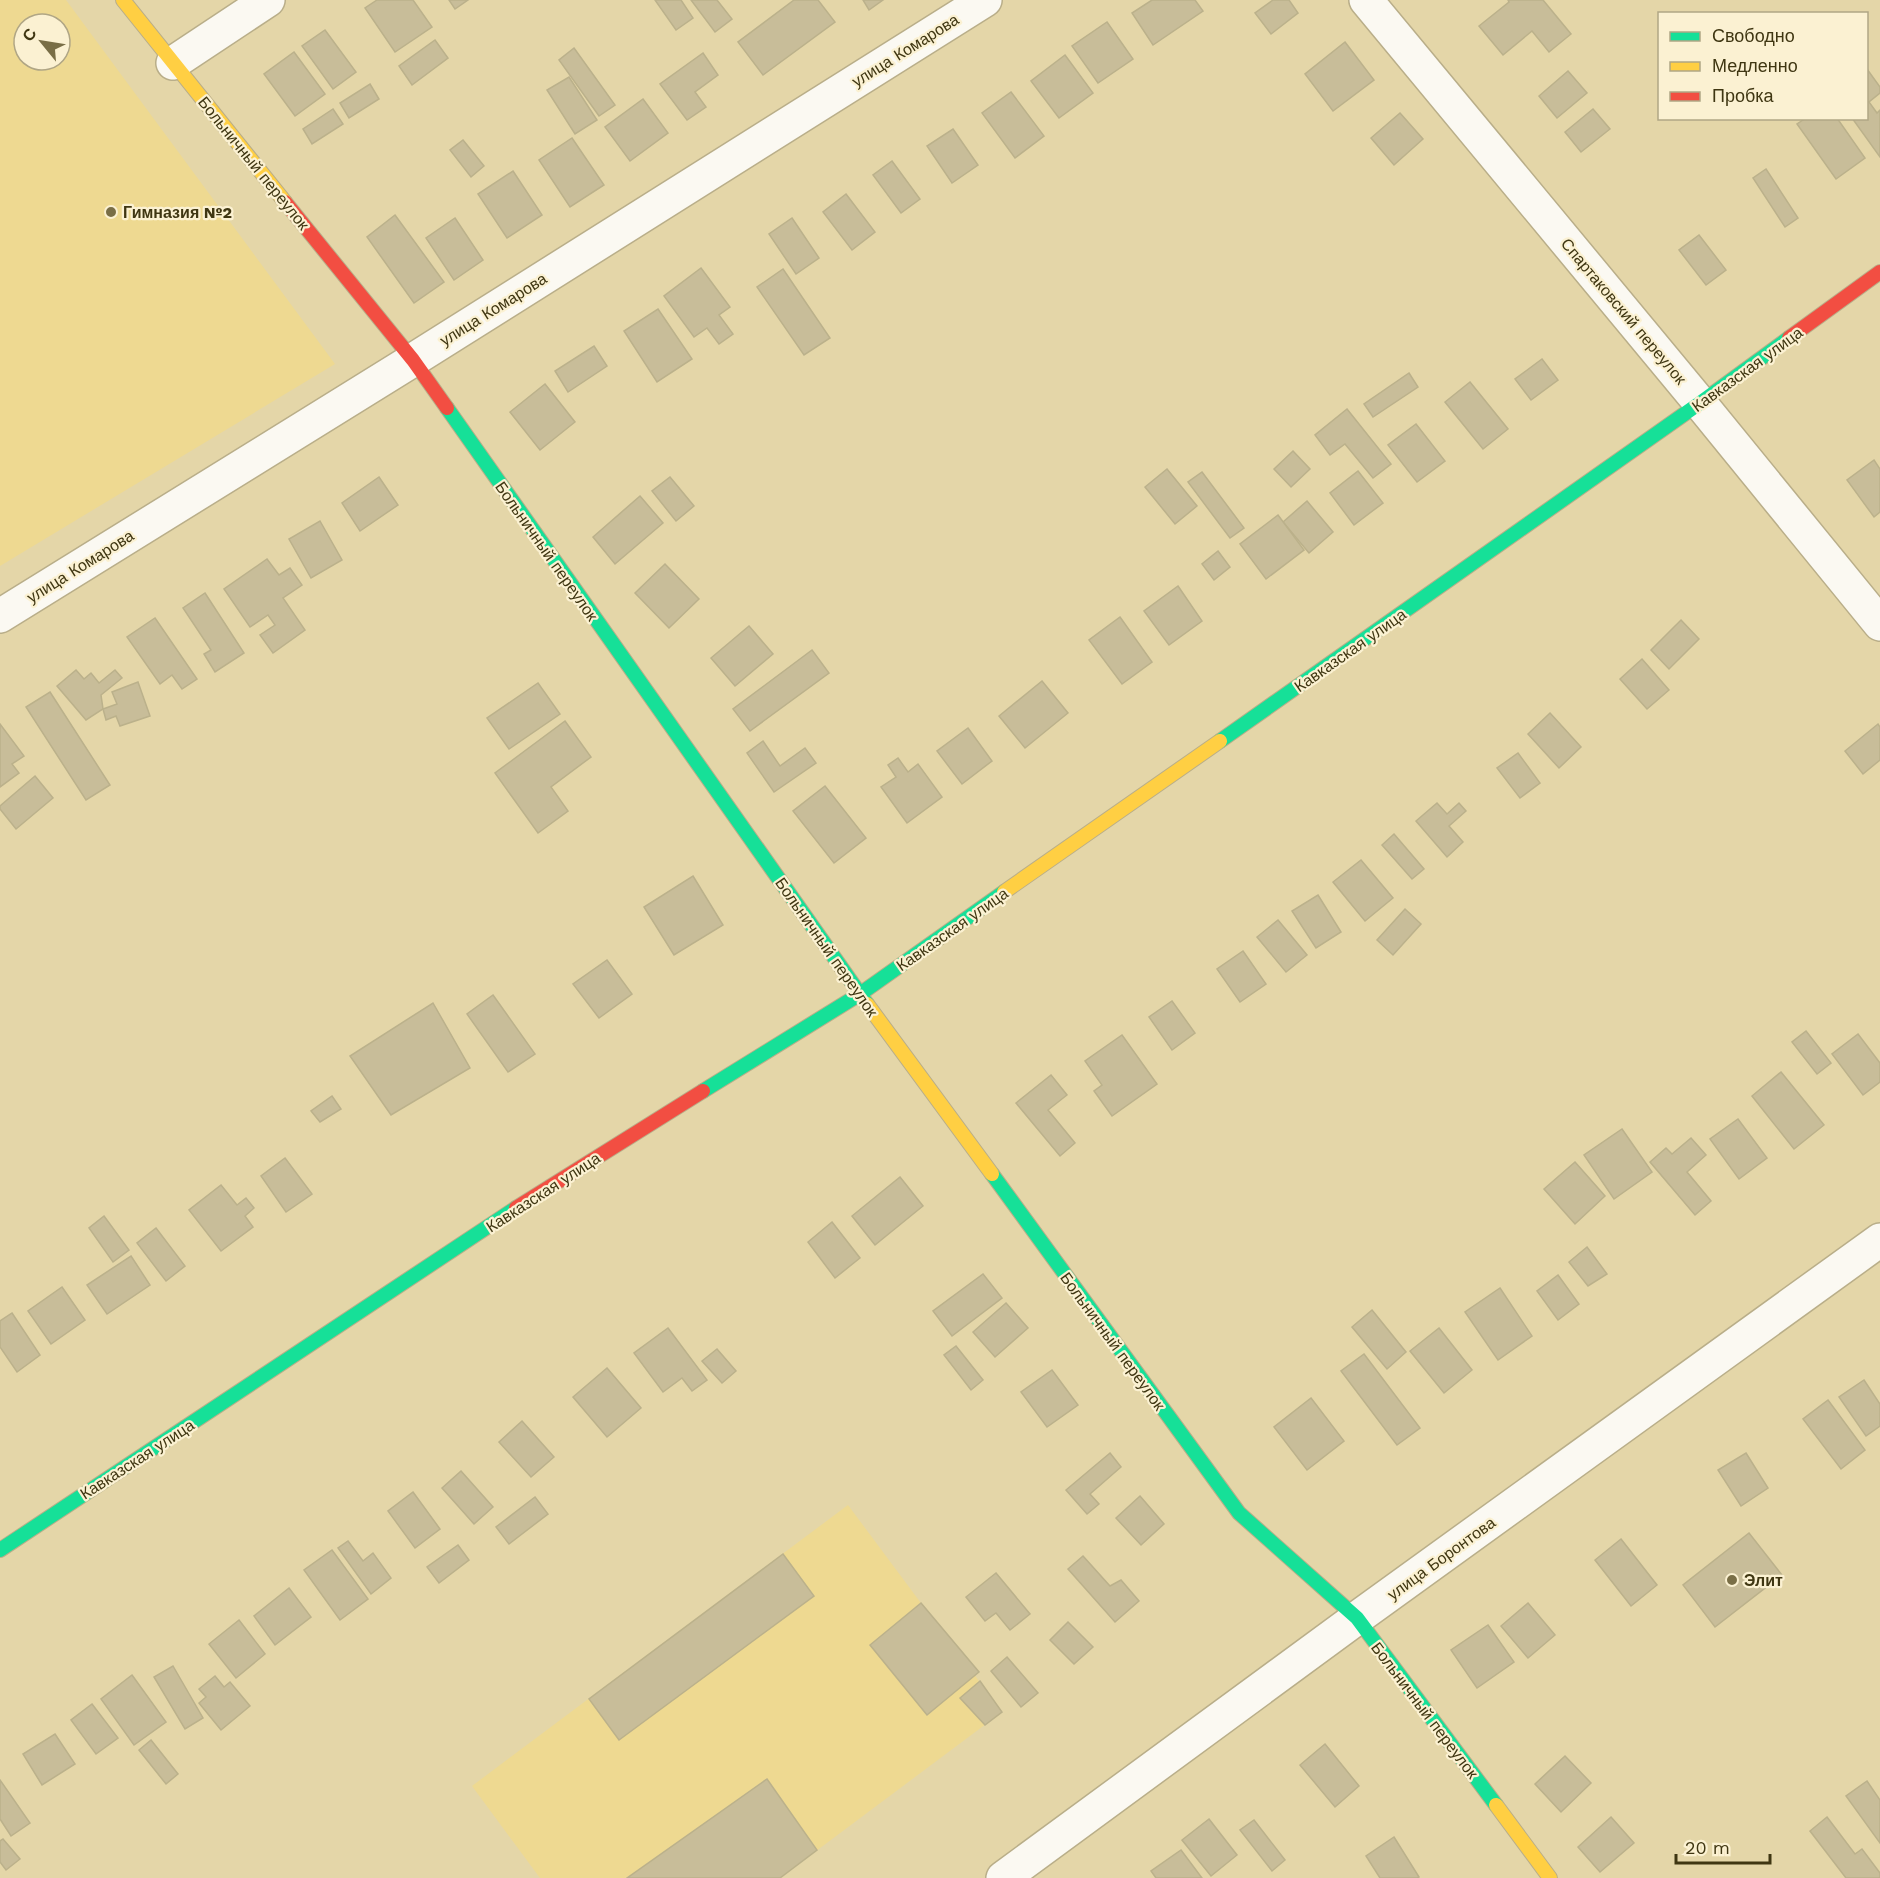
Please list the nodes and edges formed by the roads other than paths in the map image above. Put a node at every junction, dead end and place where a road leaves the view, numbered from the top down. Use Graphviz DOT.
graph roads {
  1 [pos="123,0"];
  2 [pos="268,0"];
  3 [pos="985,0"];
  4 [pos="1366,0"];
  5 [pos="172,63"];
  6 [pos="1880,272"];
  7 [pos="413,360"];
  8 [pos="1700,403"];
  9 [pos="0,616"];
  10 [pos="1880,624"];
  11 [pos="860,994"];
  12 [pos="1880,1240"];
  13 [pos="0,1550"];
  14 [pos="1357,1618"];
  15 [pos="1003,1878"];
  16 [pos="1550,1878"];
  1 -- 5 [label="street, Больничный переулок"];
  2 -- 5 [label="street"];
  3 -- 7 [label="street, улица Комарова"];
  4 -- 8 [label="street, Спартаковский переулок"];
  5 -- 7 [label="street, Больничный переулок"];
  6 -- 8 [label="street, Кавказская улица"];
  7 -- 9 [label="street, улица Комарова"];
  7 -- 11 [label="street, Больничный переулок"];
  8 -- 10 [label="street, Спартаковский переулок"];
  8 -- 11 [label="street, Кавказская улица"];
  11 -- 13 [label="street, Кавказская улица"];
  11 -- 14 [label="street, Больничный переулок"];
  12 -- 14 [label="street, улица Боронтова"];
  14 -- 15 [label="street, улица Боронтова"];
  14 -- 16 [label="street, Больничный переулок"];
}
